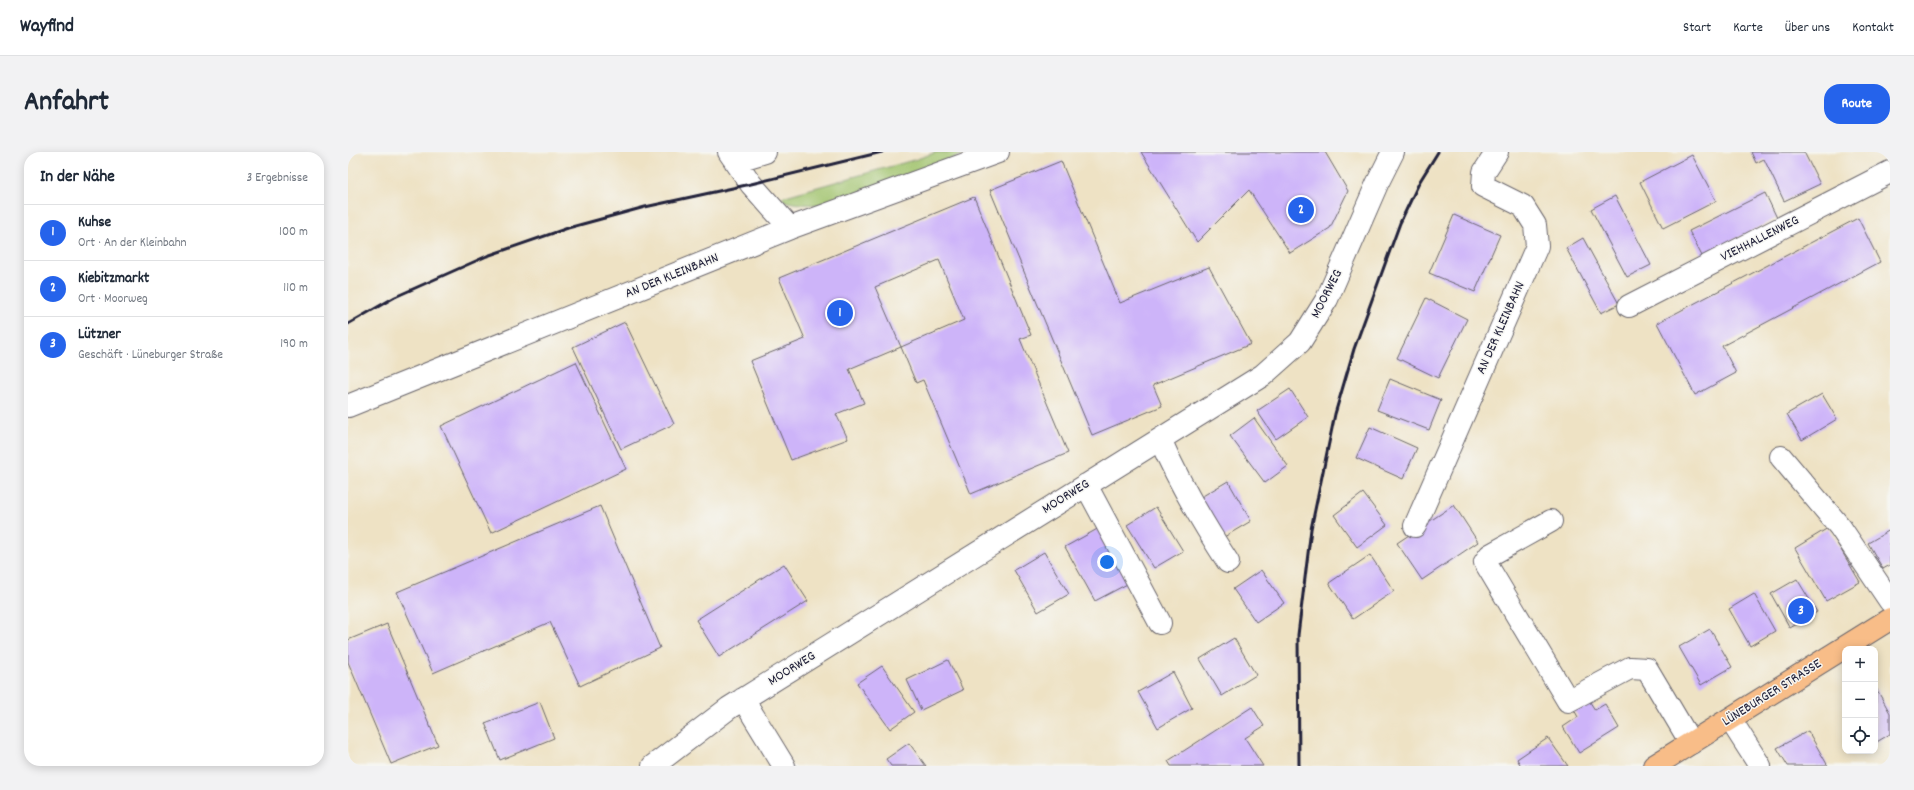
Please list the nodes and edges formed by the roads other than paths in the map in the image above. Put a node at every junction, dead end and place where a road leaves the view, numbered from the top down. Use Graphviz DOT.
graph roads {
  1 [pos="765,152"];
  2 [pos="998,152"];
  3 [pos="1393,152"];
  4 [pos="1497,152"];
  5 [pos="732,156"];
  6 [pos="1890,172"];
  7 [pos="790,228"];
  8 [pos="1629,306"];
  9 [pos="348,406"];
  10 [pos="1160,439"];
  11 [pos="1781,457"];
  12 [pos="1086,485"];
  13 [pos="1551,521"];
  14 [pos="1415,526"];
  15 [pos="1228,562"];
  16 [pos="1890,601"];
  17 [pos="1890,619"];
  18 [pos="1160,623"];
  19 [pos="743,699"];
  20 [pos="1730,720"];
  21 [pos="1691,743"];
  22 [pos="653,766"];
  23 [pos="784,766"];
  24 [pos="1654,766"];
  25 [pos="1760,766"];
  1 -- 5 [label="street"];
  2 -- 7 [label="street, AN DER KLEINBAHN"];
  3 -- 10 [label="street, MOORWEG"];
  4 -- 14 [label="street, AN DER KLEINBAHN"];
  5 -- 7 [label="street"];
  6 -- 8 [label="street, VIEHHALLENWEG"];
  7 -- 9 [label="street, AN DER KLEINBAHN"];
  10 -- 12 [label="street, MOORWEG"];
  10 -- 15 [label="street"];
  11 -- 16 [label="street"];
  12 -- 18 [label="street"];
  12 -- 19 [label="street, MOORWEG"];
  13 -- 21 [label="street"];
  17 -- 20 [label="main road, LÜNEBURGER STRASSE"];
  19 -- 22 [label="street, MOORWEG"];
  19 -- 23 [label="street"];
  20 -- 21 [label="main road, LÜNEBURGER STRASSE"];
  20 -- 25 [label="street"];
  21 -- 24 [label="main road, LÜNEBURGER STRASSE"];
}
